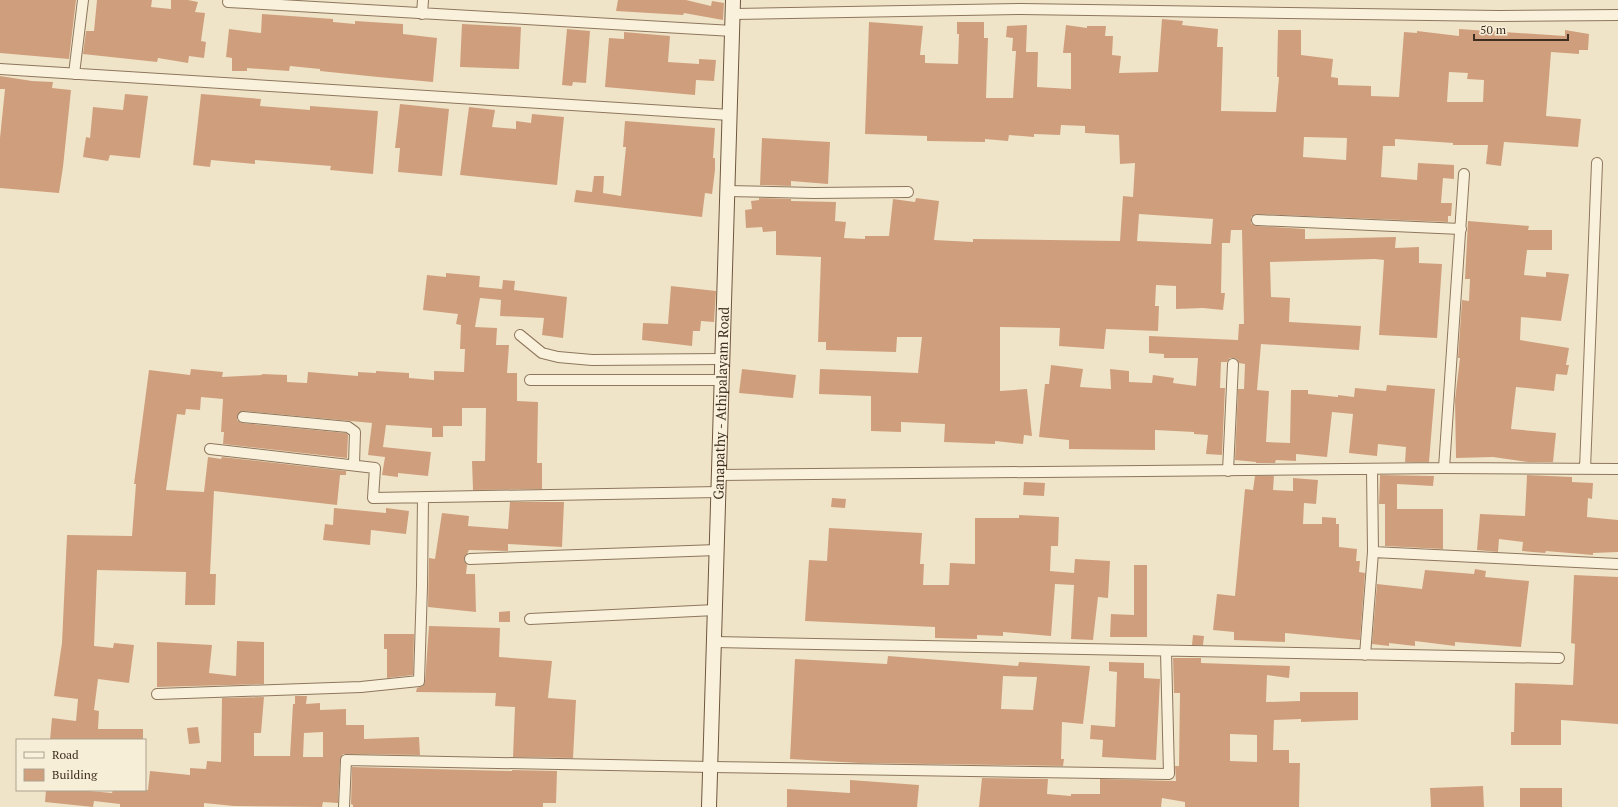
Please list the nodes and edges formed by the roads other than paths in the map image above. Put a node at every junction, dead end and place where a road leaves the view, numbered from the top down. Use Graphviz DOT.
graph roads {
  1 [pos="83,0"];
  2 [pos="423,0"];
  3 [pos="228,2"];
  4 [pos="733,7"];
  5 [pos="422,14"];
  6 [pos="1618,14"];
  7 [pos="733,31"];
  8 [pos="0,69"];
  9 [pos="74,74"];
  10 [pos="730,115"];
  11 [pos="1597,163"];
  12 [pos="1464,174"];
  13 [pos="727,190"];
  14 [pos="908,192"];
  15 [pos="1257,220"];
  16 [pos="1461,229"];
  17 [pos="520,335"];
  18 [pos="722,359"];
  19 [pos="1233,364"];
  20 [pos="530,380"];
  21 [pos="722,380"];
  22 [pos="243,417"];
  23 [pos="210,449"];
  24 [pos="354,464"];
  25 [pos="1444,468"];
  26 [pos="1372,469"];
  27 [pos="1585,469"];
  28 [pos="1618,469"];
  29 [pos="1228,471"];
  30 [pos="720,475"];
  31 [pos="719,492"];
  32 [pos="423,498"];
  33 [pos="717,550"];
  34 [pos="1373,552"];
  35 [pos="470,559"];
  36 [pos="1618,564"];
  37 [pos="715,610"];
  38 [pos="530,620"];
  39 [pos="715,642"];
  40 [pos="1166,651"];
  41 [pos="1365,655"];
  42 [pos="1559,658"];
  43 [pos="157,694"];
  44 [pos="711,768"];
  45 [pos="344,807"];
  46 [pos="709,807"];
  1 -- 9 [label="street"];
  2 -- 5 [label="street"];
  3 -- 5 [label="street"];
  4 -- 6 [label="street"];
  4 -- 7 [label="main road, Ganapathy - Athipalayam Road"];
  5 -- 7 [label="street"];
  7 -- 10 [label="main road, Ganapathy - Athipalayam Road"];
  8 -- 9 [label="street"];
  9 -- 10 [label="street"];
  10 -- 13 [label="main road, Ganapathy - Athipalayam Road"];
  11 -- 27 [label="street"];
  12 -- 16 [label="street"];
  13 -- 14 [label="street"];
  13 -- 18 [label="main road, Ganapathy - Athipalayam Road"];
  15 -- 16 [label="street"];
  16 -- 25 [label="street"];
  17 -- 18 [label="street"];
  18 -- 21 [label="main road, Ganapathy - Athipalayam Road"];
  19 -- 29 [label="street"];
  20 -- 21 [label="street"];
  21 -- 30 [label="main road, Ganapathy - Athipalayam Road"];
  22 -- 24 [label="street"];
  23 -- 24 [label="street"];
  24 -- 32 [label="street"];
  25 -- 26 [label="street"];
  25 -- 27 [label="street"];
  26 -- 29 [label="street"];
  26 -- 34 [label="street"];
  27 -- 28 [label="street"];
  29 -- 30 [label="street"];
  30 -- 31 [label="main road, Ganapathy - Athipalayam Road"];
  31 -- 32 [label="street"];
  31 -- 33 [label="main road, Ganapathy - Athipalayam Road"];
  32 -- 43 [label="street"];
  33 -- 35 [label="street"];
  33 -- 37 [label="main road, Ganapathy - Athipalayam Road"];
  34 -- 36 [label="street"];
  34 -- 41 [label="street"];
  37 -- 38 [label="street"];
  37 -- 39 [label="main road, Ganapathy - Athipalayam Road"];
  39 -- 40 [label="street"];
  39 -- 44 [label="main road, Ganapathy - Athipalayam Road"];
  40 -- 41 [label="street"];
  40 -- 44 [label="street"];
  41 -- 42 [label="street"];
  44 -- 45 [label="street"];
  44 -- 46 [label="main road, Ganapathy - Athipalayam Road"];
}
